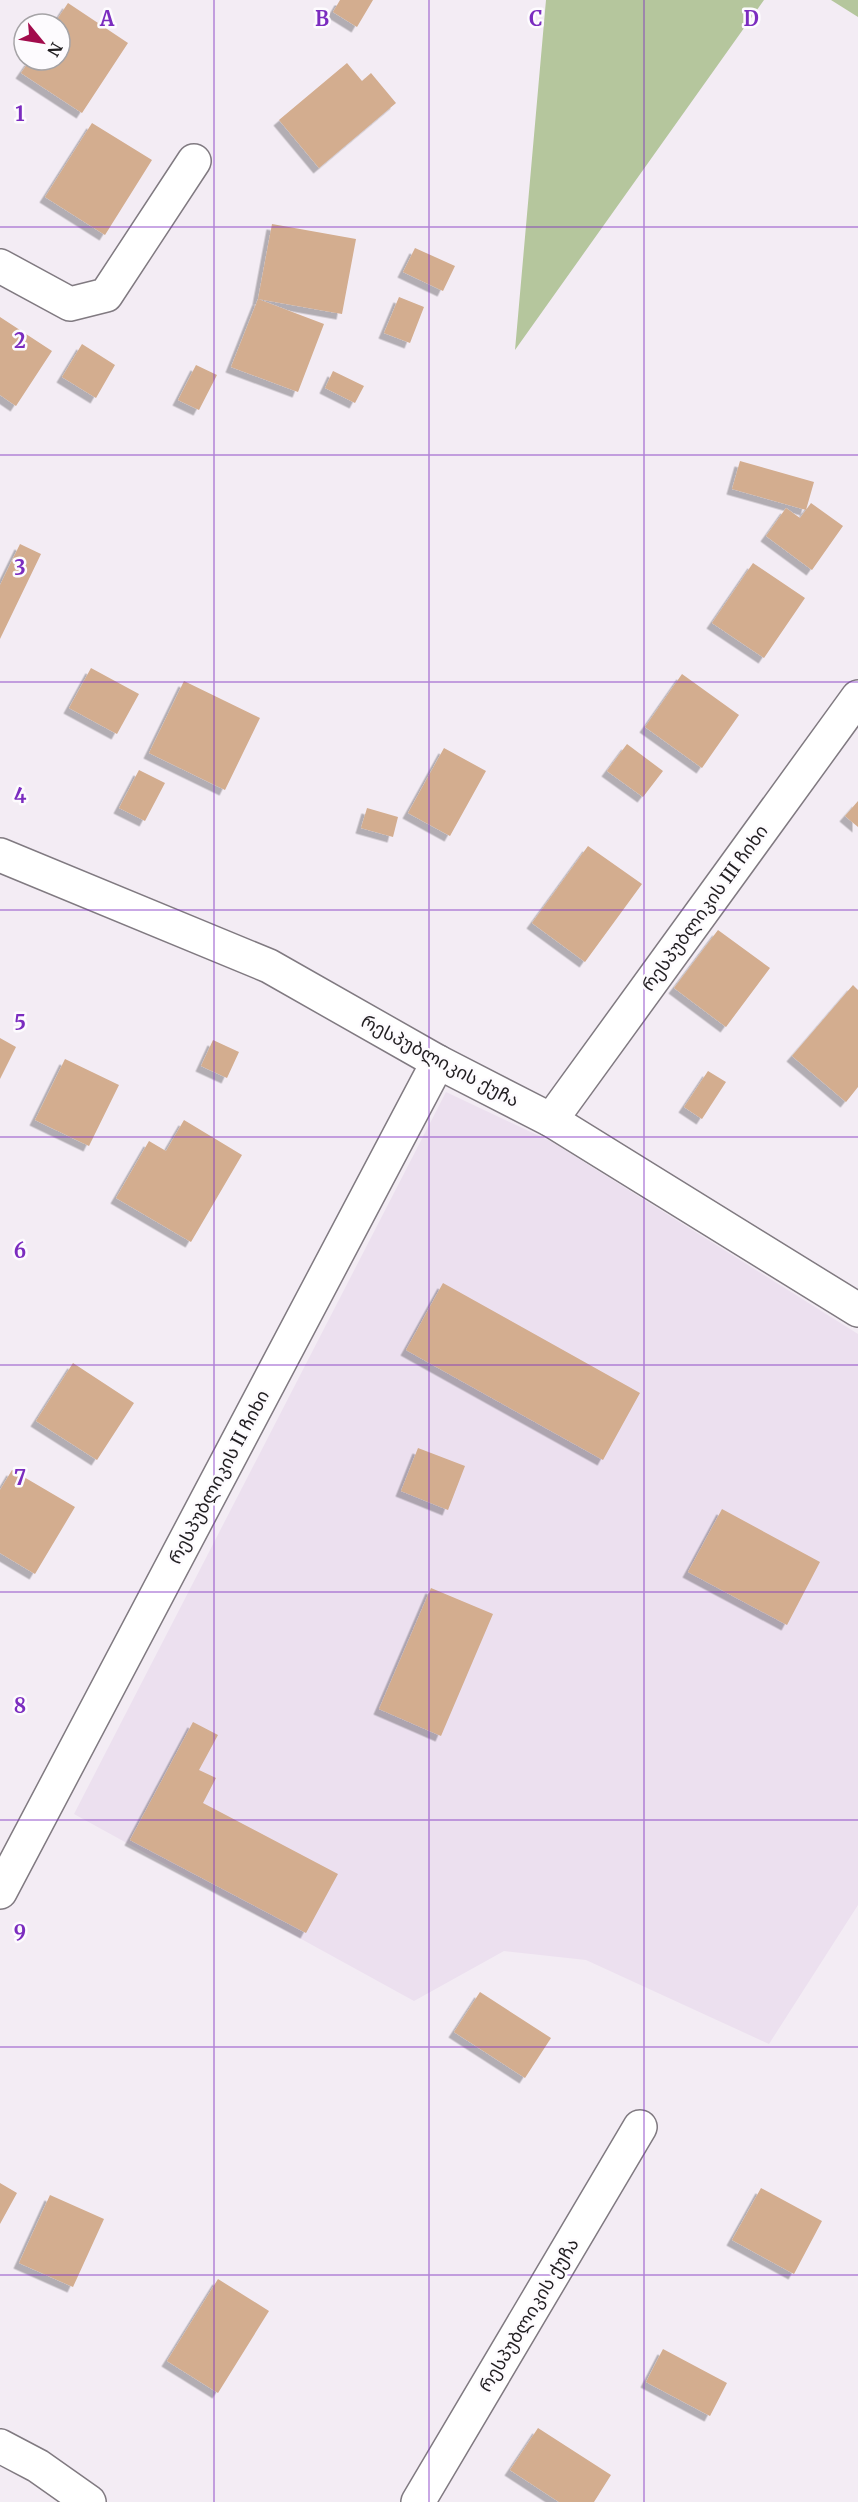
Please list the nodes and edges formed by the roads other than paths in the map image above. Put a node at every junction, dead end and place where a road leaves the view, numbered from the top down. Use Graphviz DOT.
graph roads {
  1 [pos="194,161"];
  2 [pos="0,266"];
  3 [pos="858,697"];
  4 [pos="0,855"];
  5 [pos="438,1062"];
  6 [pos="551,1120"];
  7 [pos="858,1310"];
  8 [pos="0,1892"];
  9 [pos="640,2127"];
  10 [pos="0,2446"];
  11 [pos="89,2502"];
  12 [pos="418,2502"];
  1 -- 2 [label="street"];
  3 -- 6 [label="street, რესპუბლიკის III ჩიხი"];
  4 -- 5 [label="street, რესპუბლიკის ქუჩა"];
  5 -- 6 [label="street, რესპუბლიკის ქუჩა"];
  5 -- 8 [label="street, რესპუბლიკის II ჩიხი"];
  6 -- 7 [label="street, რესპუბლიკის ქუჩა"];
  9 -- 12 [label="street, რესპუბლიკის ქუჩა"];
  10 -- 11 [label="street"];
}
